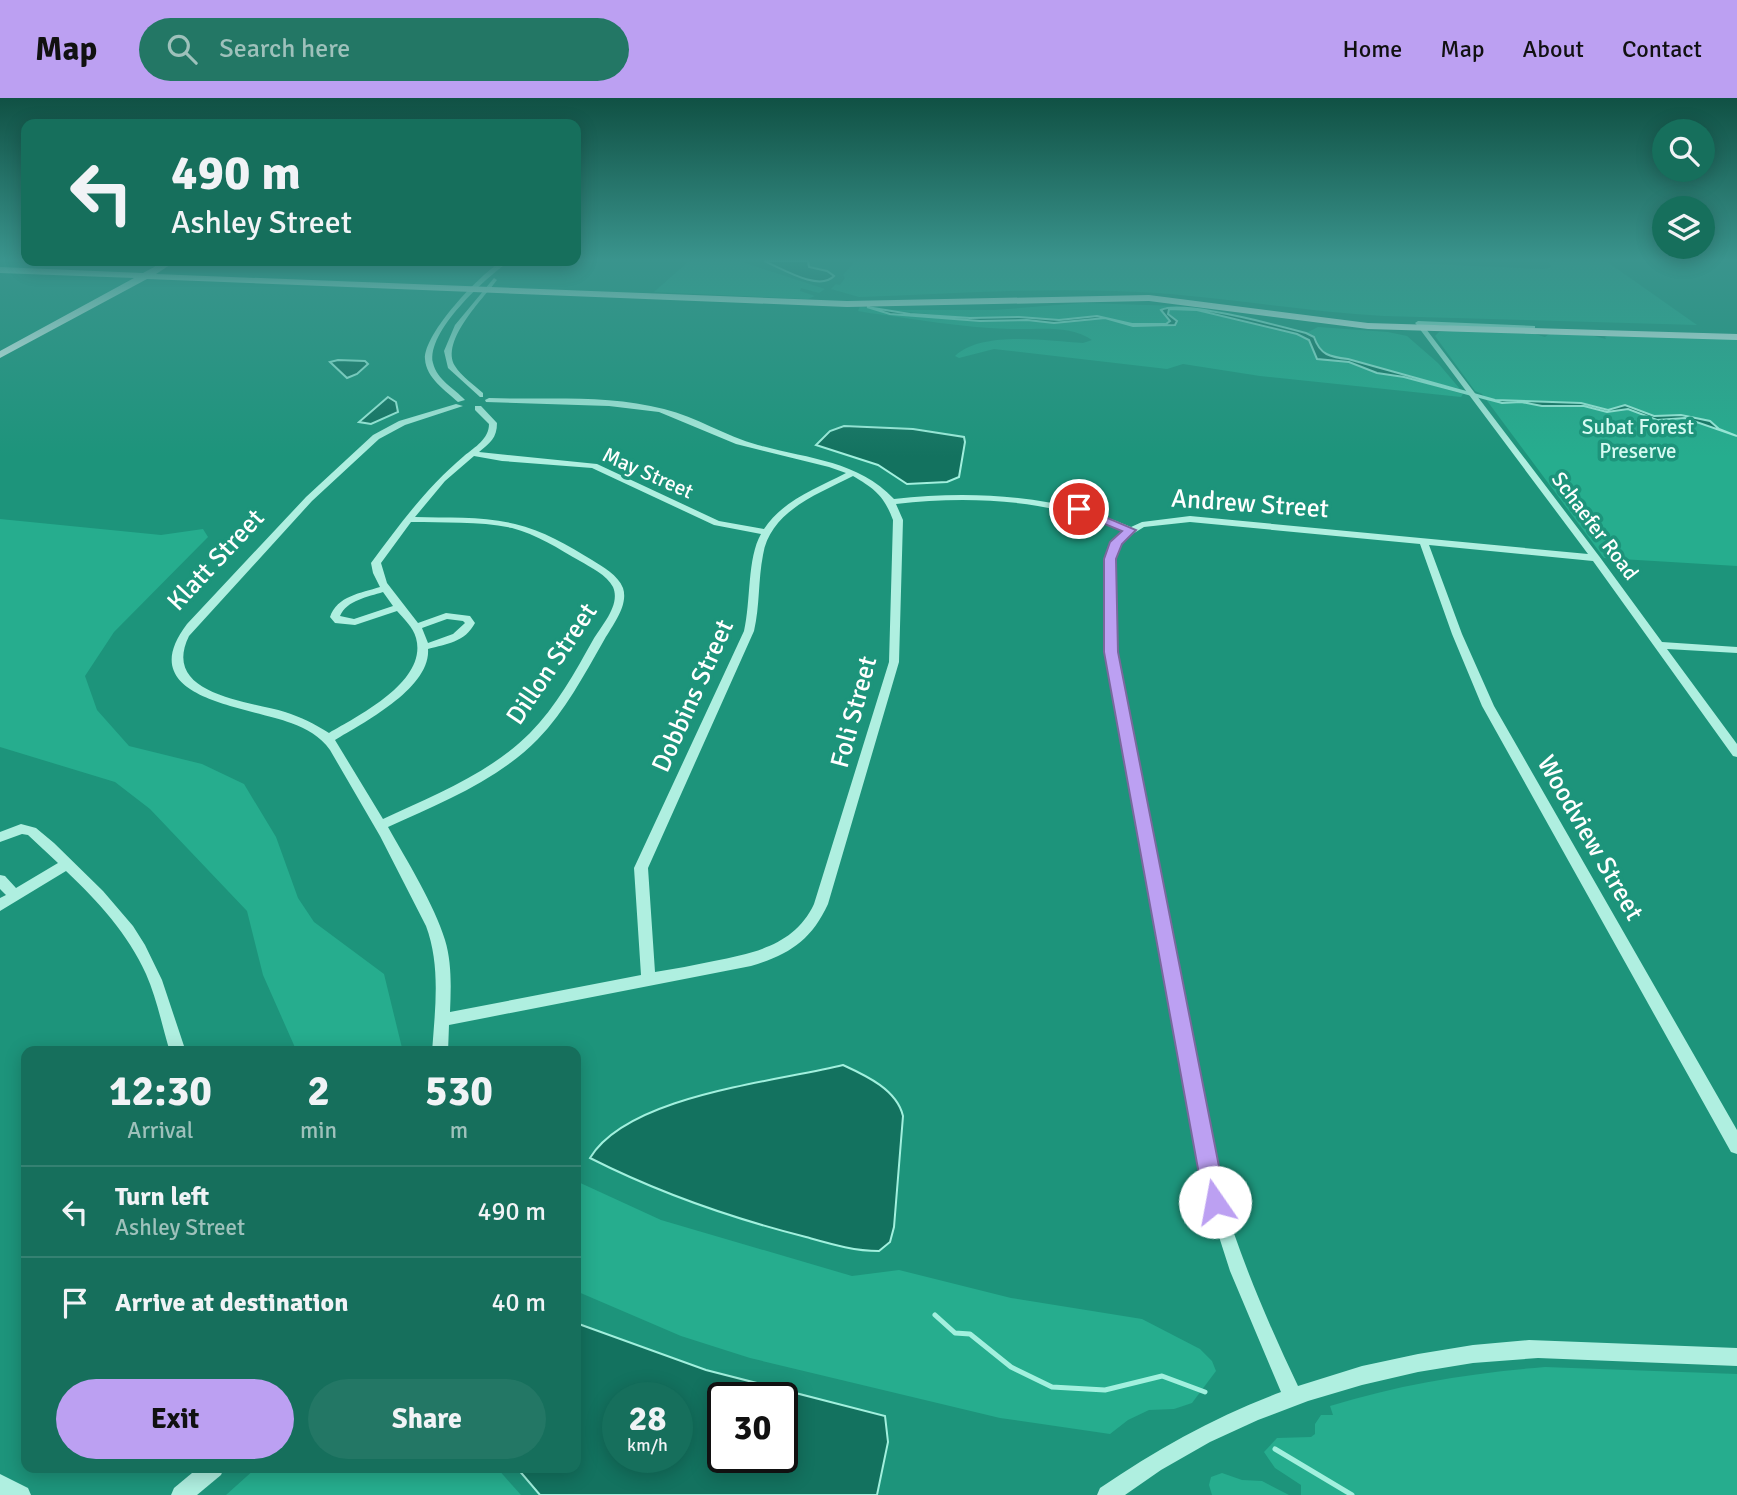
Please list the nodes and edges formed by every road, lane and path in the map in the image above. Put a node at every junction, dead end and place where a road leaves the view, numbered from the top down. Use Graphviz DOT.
graph roads {
  1 [pos="53,326"];
  2 [pos="441,326"];
  3 [pos="458,326"];
  4 [pos="1420,326"];
  5 [pos="1427,326"];
  6 [pos="1442,326"];
  7 [pos="1533,327"];
  8 [pos="1595,331"];
  9 [pos="1737,335"];
  10 [pos="0,355"];
  11 [pos="1470,391"];
  12 [pos="484,398"];
  13 [pos="460,403"];
  14 [pos="478,408"];
  15 [pos="473,453"];
  16 [pos="853,473"];
  17 [pos="892,502"];
  18 [pos="407,519"];
  19 [pos="1130,530"];
  20 [pos="766,531"];
  21 [pos="1424,543"];
  22 [pos="1595,558"];
  23 [pos="385,587"];
  24 [pos="399,607"];
  25 [pos="416,627"];
  26 [pos="1659,645"];
  27 [pos="424,647"];
  28 [pos="1737,650"];
  29 [pos="329,738"];
  30 [pos="1737,753"];
  31 [pos="379,826"];
  32 [pos="0,836"];
  33 [pos="67,864"];
  34 [pos="0,880"];
  35 [pos="15,896"];
  36 [pos="0,905"];
  37 [pos="648,979"];
  38 [pos="442,1020"];
  39 [pos="176,1046"];
  40 [pos="440,1046"];
  41 [pos="1737,1146"];
  42 [pos="1737,1357"];
  43 [pos="1293,1397"];
  44 [pos="208,1473"];
  45 [pos="0,1484"];
  46 [pos="21,1495"];
  47 [pos="181,1495"];
  48 [pos="1107,1495"];
  1 -- 10 [label="main road"];
  2 -- 13 [label="street"];
  3 -- 12 [label="street"];
  4 -- 11 [label="street, Schaefer Road"];
  5 -- 8 [label="main road"];
  6 -- 7 [label="street"];
  7 -- 8 [label="main road"];
  8 -- 9 [label="main road"];
  11 -- 22 [label="street, Schaefer Road"];
  12 -- 13 [label="street, Klatt Street"];
  12 -- 14 [label="street"];
  12 -- 16 [label="street"];
  13 -- 14 [label="street"];
  13 -- 29 [label="street, Klatt Street"];
  14 -- 15 [label="street"];
  15 -- 18 [label="street"];
  15 -- 20 [label="street, May Street"];
  16 -- 17 [label="street"];
  16 -- 20 [label="street"];
  17 -- 19 [label="street"];
  17 -- 37 [label="street, Foli Street"];
  18 -- 23 [label="street"];
  18 -- 31 [label="street, Dillon Street"];
  19 -- 21 [label="street, Andrew Street"];
  19 -- 43 [label="street"];
  20 -- 37 [label="street, Dobbins Street"];
  21 -- 22 [label="street, Andrew Street"];
  21 -- 41 [label="street, Woodview Street"];
  22 -- 26 [label="street, Schaefer Road"];
  23 -- 24 [label="street"];
  23 -- 24 [label="street"];
  24 -- 25 [label="street"];
  25 -- 27 [label="street"];
  25 -- 27 [label="street"];
  26 -- 28 [label="street"];
  26 -- 30 [label="street, Schaefer Road"];
  27 -- 29 [label="street"];
  29 -- 31 [label="street"];
  31 -- 38 [label="street"];
  32 -- 33 [label="street"];
  33 -- 35 [label="street"];
  33 -- 39 [label="street"];
  34 -- 35 [label="street"];
  35 -- 36 [label="street"];
  37 -- 38 [label="street, Foli Street"];
  38 -- 40 [label="street"];
  42 -- 43 [label="street"];
  43 -- 48 [label="street"];
  44 -- 47 [label="street"];
  45 -- 46 [label="street"];
}
